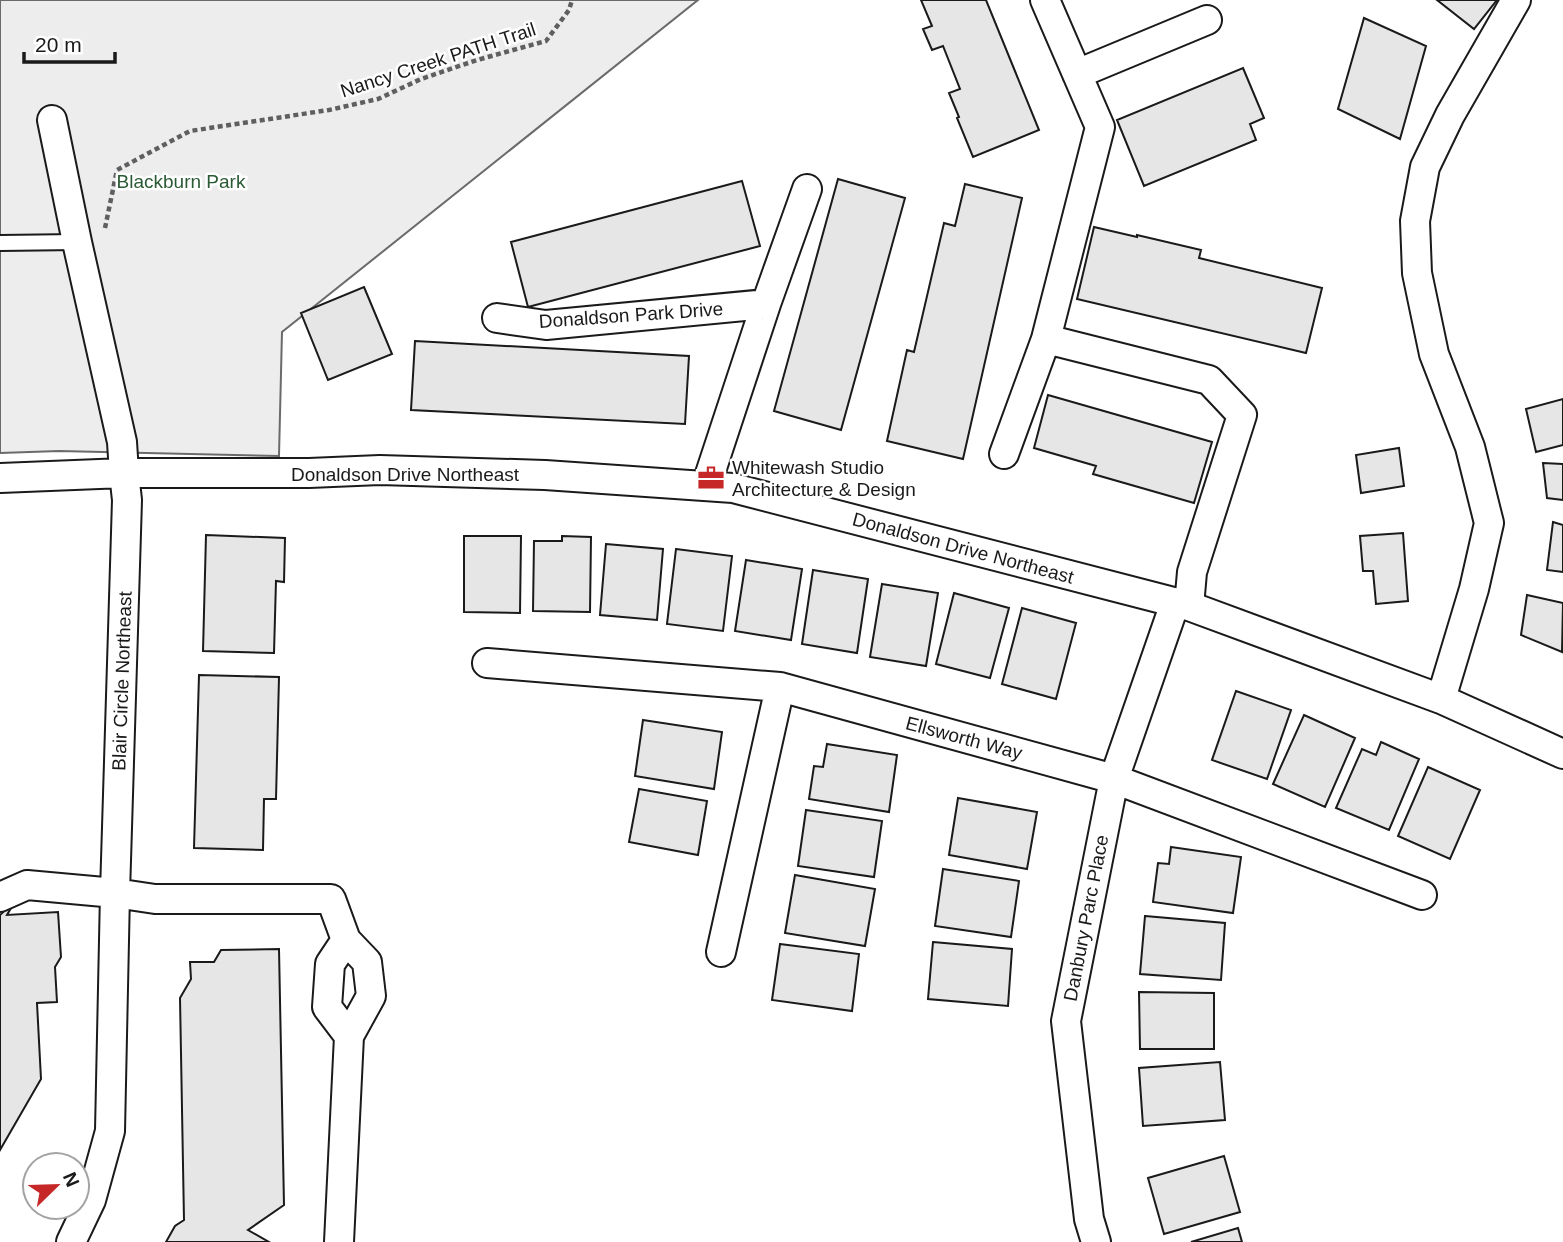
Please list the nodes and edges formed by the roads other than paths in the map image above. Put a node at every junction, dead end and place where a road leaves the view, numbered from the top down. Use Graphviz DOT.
graph roads {
  1 [pos="1045,0"];
  2 [pos="1516,0"];
  3 [pos="1207,20"];
  4 [pos="1077,74"];
  5 [pos="52,120"];
  6 [pos="807,189"];
  7 [pos="77,242"];
  8 [pos="0,243"];
  9 [pos="765,304"];
  10 [pos="497,318"];
  11 [pos="1046,339"];
  12 [pos="1004,454"];
  13 [pos="124,473"];
  14 [pos="0,478"];
  15 [pos="706,486"];
  16 [pos="1182,605"];
  17 [pos="487,663"];
  18 [pos="780,687"];
  19 [pos="1441,699"];
  20 [pos="1563,754"];
  21 [pos="1114,779"];
  22 [pos="115,893"];
  23 [pos="1422,895"];
  24 [pos="0,897"];
  25 [pos="346,940"];
  26 [pos="721,952"];
  27 [pos="349,1036"];
  28 [pos="71,1242"];
  29 [pos="338,1242"];
  30 [pos="1096,1242"];
  1 -- 4 [label="street"];
  2 -- 19 [label="street"];
  3 -- 4 [label="street"];
  4 -- 11 [label="street"];
  5 -- 7 [label="street, Blair Circle Northeast"];
  6 -- 9 [label="street"];
  7 -- 8 [label="lane"];
  7 -- 13 [label="street, Blair Circle Northeast"];
  9 -- 10 [label="street, Donaldson Park Drive"];
  9 -- 15 [label="street"];
  11 -- 12 [label="street"];
  11 -- 16 [label="street, Danbury Parc Place"];
  13 -- 14 [label="street, Donaldson Drive Northeast"];
  13 -- 15 [label="street, Donaldson Drive Northeast"];
  13 -- 22 [label="street, Blair Circle Northeast"];
  15 -- 16 [label="street, Donaldson Drive Northeast"];
  16 -- 19 [label="street, Donaldson Drive Northeast"];
  16 -- 21 [label="street, Danbury Parc Place"];
  17 -- 18 [label="street, Ellsworth Way"];
  18 -- 21 [label="street, Ellsworth Way"];
  18 -- 26 [label="street"];
  19 -- 20 [label="street, Donaldson Drive Northeast"];
  21 -- 23 [label="street, Ellsworth Way"];
  21 -- 30 [label="street, Danbury Parc Place"];
  22 -- 24 [label="street"];
  22 -- 25 [label="street"];
  22 -- 28 [label="street, Blair Circle Northeast"];
  25 -- 27 [label="street"];
  25 -- 27 [label="street"];
  27 -- 29 [label="street"];
}
